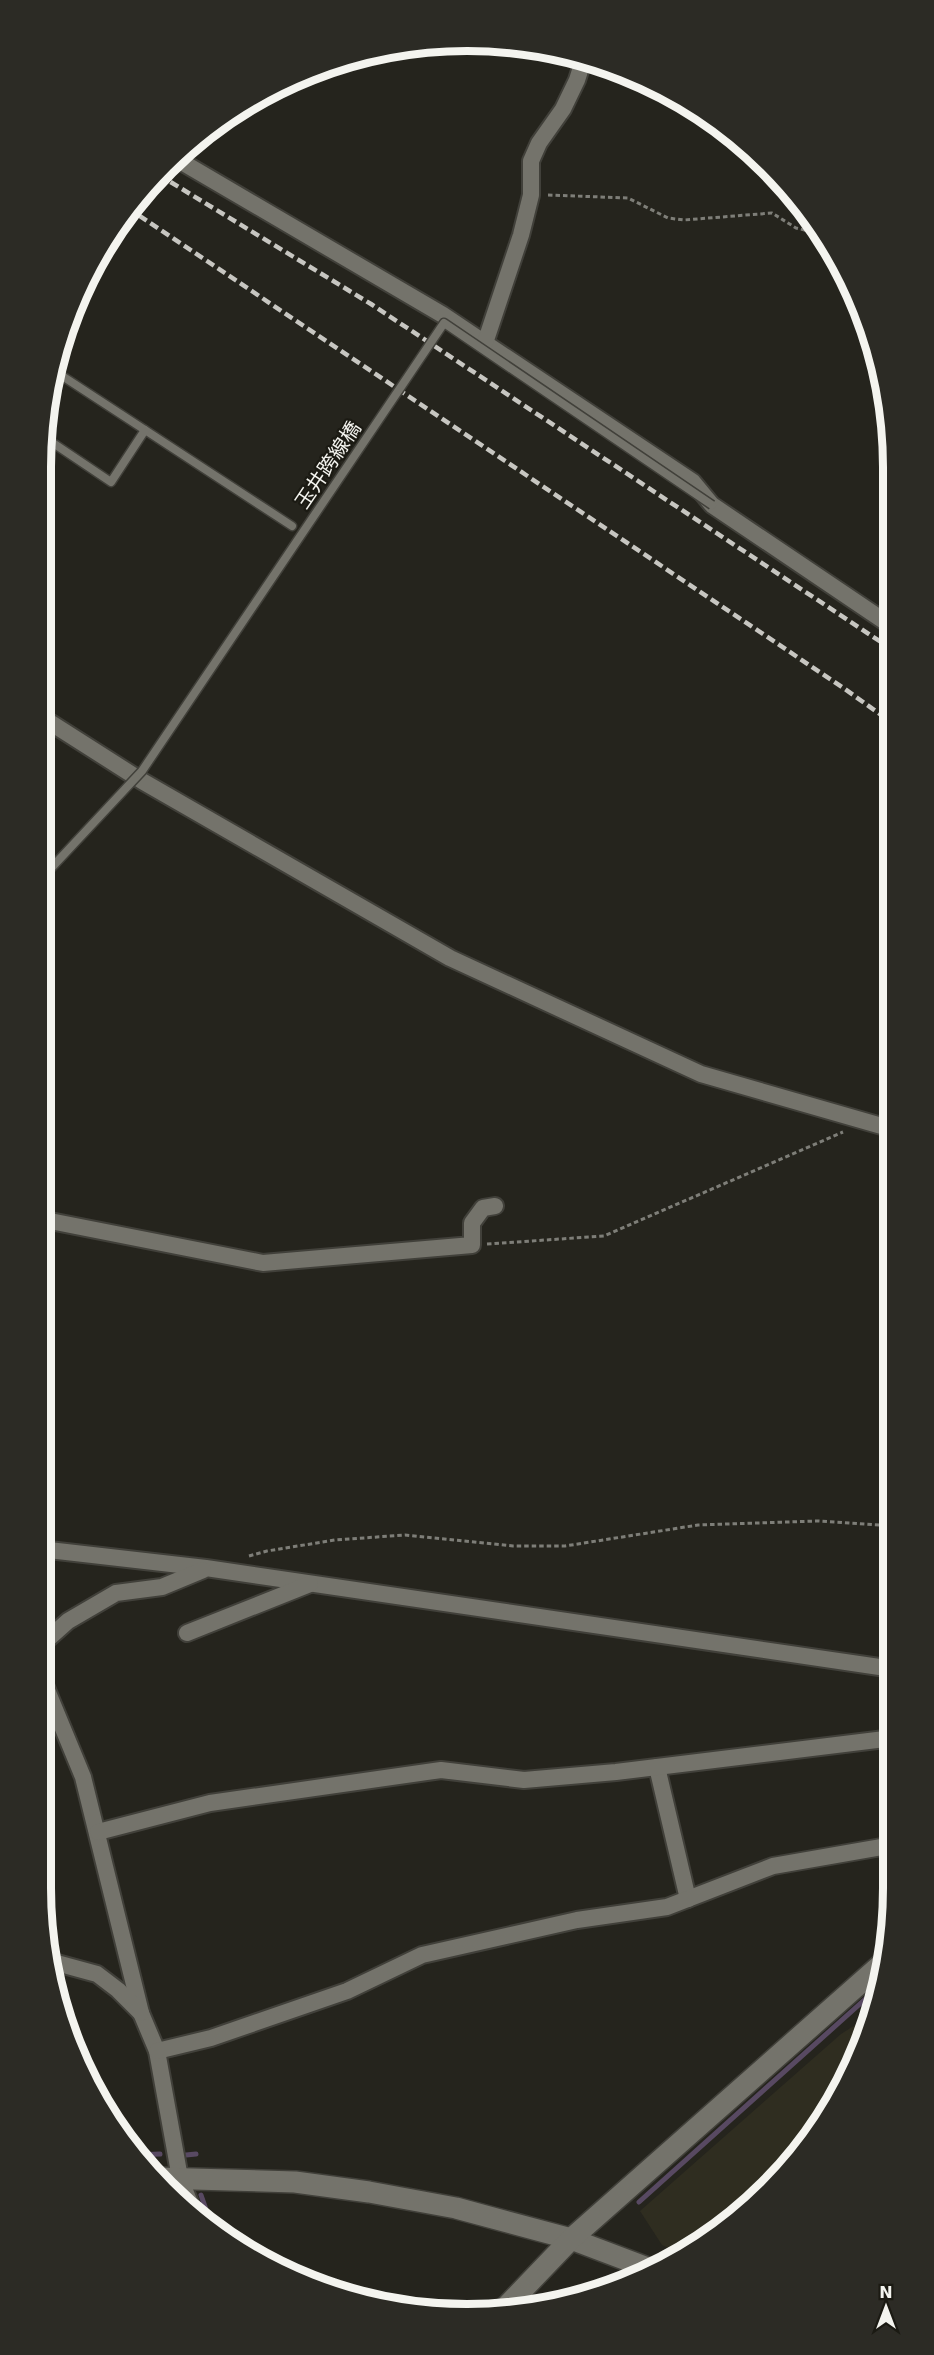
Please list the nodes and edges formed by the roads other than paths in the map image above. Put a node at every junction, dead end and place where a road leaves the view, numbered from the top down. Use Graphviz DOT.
graph roads {
  1 [pos="582,67"];
  2 [pos="184,163"];
  3 [pos="484,342"];
  4 [pos="61,375"];
  5 [pos="145,430"];
  6 [pos="52,442"];
  7 [pos="712,505"];
  8 [pos="292,526"];
  9 [pos="883,620"];
  10 [pos="51,723"];
  11 [pos="51,868"];
  12 [pos="883,1127"];
  13 [pos="495,1206"];
  14 [pos="51,1221"];
  15 [pos="51,1550"];
  16 [pos="206,1568"];
  17 [pos="311,1584"];
  18 [pos="187,1633"];
  19 [pos="51,1637"];
  20 [pos="883,1668"];
  21 [pos="51,1700"];
  22 [pos="883,1739"];
  23 [pos="657,1767"];
  24 [pos="98,1832"];
  25 [pos="883,1847"];
  26 [pos="688,1899"];
  27 [pos="58,1963"];
  28 [pos="875,1970"];
  29 [pos="141,2013"];
  30 [pos="157,2051"];
  31 [pos="169,2178"];
  32 [pos="180,2178"];
  33 [pos="187,2195"];
  34 [pos="570,2239"];
  35 [pos="641,2265"];
  36 [pos="512,2301"];
  1 -- 3 [label="street"];
  2 -- 3 [label="street"];
  3 -- 7 [label="street"];
  4 -- 5 [label="lane"];
  5 -- 6 [label="lane"];
  5 -- 8 [label="lane"];
  7 -- 9 [label="street"];
  7 -- 11 [label="lane, 玉井跨線橋, bridge"];
  10 -- 12 [label="street"];
  13 -- 14 [label="street"];
  15 -- 16 [label="street"];
  16 -- 17 [label="street"];
  16 -- 19 [label="street"];
  17 -- 18 [label="street"];
  17 -- 20 [label="street"];
  21 -- 24 [label="street"];
  22 -- 23 [label="street"];
  23 -- 24 [label="street"];
  23 -- 26 [label="street"];
  24 -- 29 [label="street"];
  25 -- 26 [label="street"];
  26 -- 30 [label="street"];
  27 -- 29 [label="street"];
  28 -- 34 [label="street"];
  29 -- 30 [label="street"];
  30 -- 32 [label="street"];
  31 -- 32 [label="street"];
  32 -- 33 [label="street"];
  32 -- 34 [label="street"];
  34 -- 35 [label="street"];
  34 -- 36 [label="street"];
}
